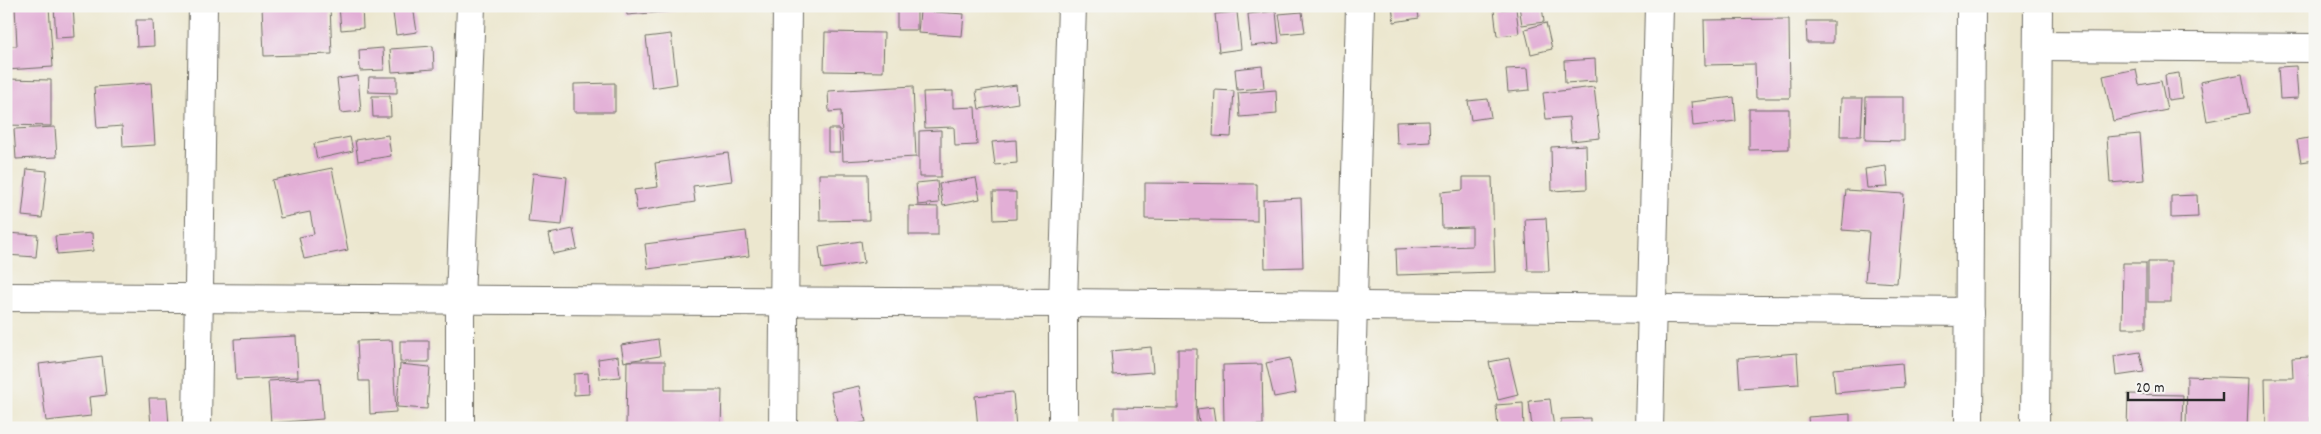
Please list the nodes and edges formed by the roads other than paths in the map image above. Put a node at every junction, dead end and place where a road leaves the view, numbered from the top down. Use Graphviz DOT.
graph roads {
  1 [pos="203,6"];
  2 [pos="471,6"];
  3 [pos="787,6"];
  4 [pos="1072,6"];
  5 [pos="1360,6"];
  6 [pos="1659,6"];
  7 [pos="1971,6"];
  8 [pos="2038,6"];
  9 [pos="2038,46"];
  10 [pos="2315,48"];
  11 [pos="6,297"];
  12 [pos="200,298"];
  13 [pos="460,300"];
  14 [pos="784,302"];
  15 [pos="1063,303"];
  16 [pos="1352,306"];
  17 [pos="1651,309"];
  18 [pos="1970,312"];
  19 [pos="197,428"];
  20 [pos="460,428"];
  21 [pos="783,428"];
  22 [pos="1064,428"];
  23 [pos="1350,428"];
  24 [pos="1649,428"];
  25 [pos="1970,428"];
  26 [pos="2035,428"];
  1 -- 12 [label="street"];
  2 -- 13 [label="street"];
  3 -- 14 [label="street"];
  4 -- 15 [label="street"];
  5 -- 16 [label="street"];
  6 -- 17 [label="street"];
  7 -- 18 [label="street"];
  8 -- 9 [label="street"];
  9 -- 10 [label="street"];
  9 -- 26 [label="street"];
  11 -- 12 [label="street"];
  12 -- 13 [label="street"];
  12 -- 19 [label="street"];
  13 -- 14 [label="street"];
  13 -- 20 [label="street"];
  14 -- 15 [label="street"];
  14 -- 21 [label="street"];
  15 -- 16 [label="street"];
  15 -- 22 [label="street"];
  16 -- 17 [label="street"];
  16 -- 23 [label="street"];
  17 -- 18 [label="street"];
  17 -- 24 [label="street"];
  18 -- 25 [label="street"];
}
